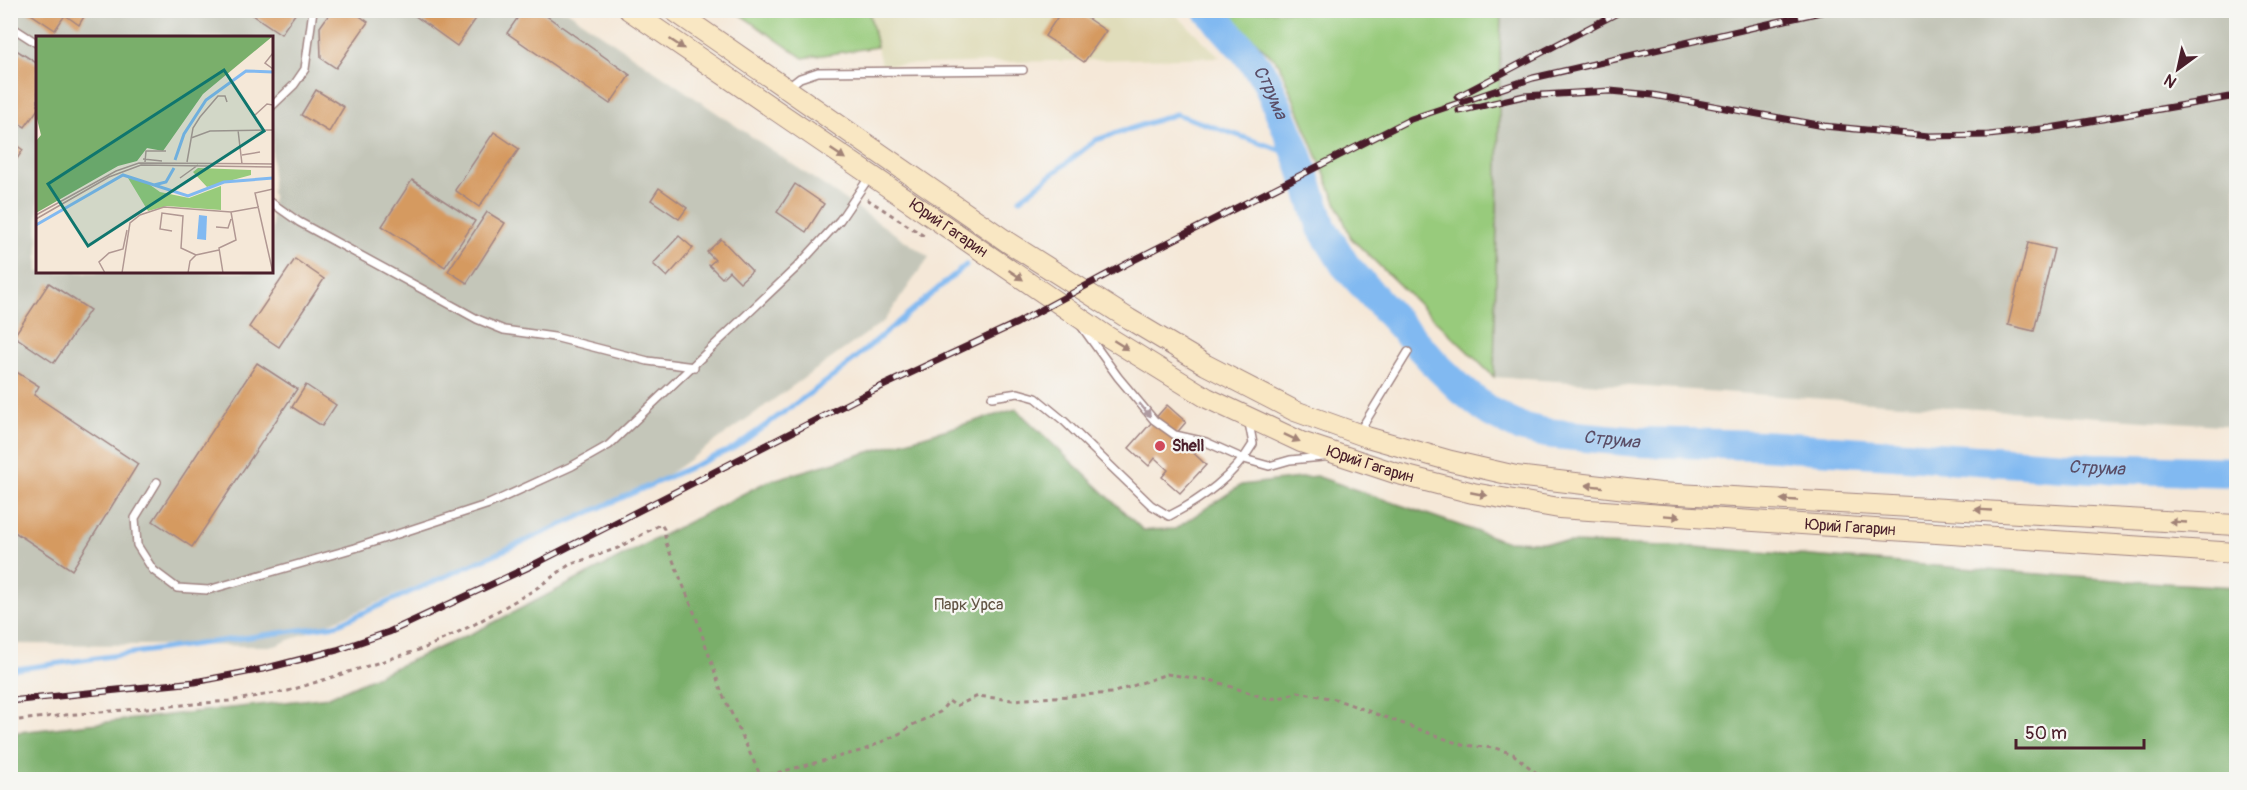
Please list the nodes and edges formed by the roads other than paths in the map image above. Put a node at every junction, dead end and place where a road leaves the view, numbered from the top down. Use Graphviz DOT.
graph roads {
  1 [pos="313,10"];
  2 [pos="629,10"];
  3 [pos="673,10"];
  4 [pos="10,26"];
  5 [pos="36,43"];
  6 [pos="1023,70"];
  7 [pos="787,88"];
  8 [pos="273,105"];
  9 [pos="870,176"];
  10 [pos="273,204"];
  11 [pos="1072,313"];
  12 [pos="1408,352"];
  13 [pos="694,367"];
  14 [pos="992,397"];
  15 [pos="1247,417"];
  16 [pos="1358,434"];
  17 [pos="1341,455"];
  18 [pos="1244,459"];
  19 [pos="157,482"];
  20 [pos="2236,525"];
  21 [pos="2236,553"];
  1 -- 8 [label="lane"];
  2 -- 9 [label="street, Юрий Гагарин, one-way"];
  3 -- 7 [label="street, Юрий Гагарин"];
  4 -- 5 [label="lane"];
  6 -- 7 [label="lane"];
  7 -- 16 [label="street, Юрий Гагарин"];
  9 -- 11 [label="street, Юрий Гагарин, one-way"];
  9 -- 13 [label="lane"];
  10 -- 13 [label="lane"];
  11 -- 15 [label="street, Юрий Гагарин, one-way"];
  11 -- 18 [label="lane, one-way"];
  12 -- 16 [label="lane"];
  13 -- 19 [label="lane"];
  14 -- 18 [label="lane"];
  15 -- 17 [label="street, Юрий Гагарин, one-way"];
  15 -- 18 [label="lane"];
  20 -- 16 [label="street, Юрий Гагарин, one-way"];
  17 -- 18 [label="lane"];
  17 -- 21 [label="street, Юрий Гагарин, one-way"];
}
